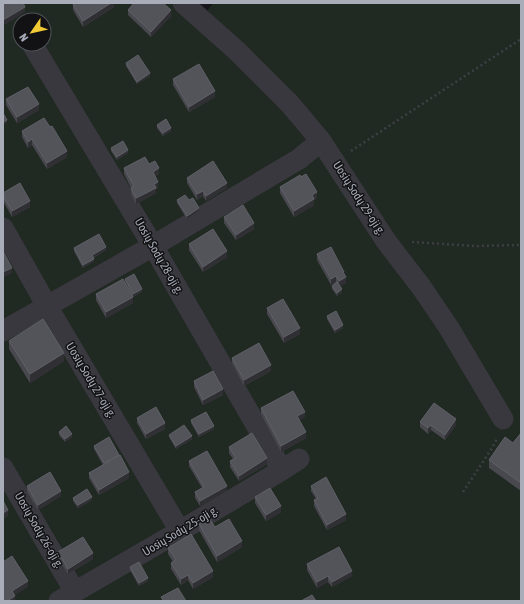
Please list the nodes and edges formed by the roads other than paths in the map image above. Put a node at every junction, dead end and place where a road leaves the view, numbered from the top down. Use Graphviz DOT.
graph roads {
  1 [pos="183,3"];
  2 [pos="37,52"];
  3 [pos="321,141"];
  4 [pos="3,228"];
  5 [pos="153,246"];
  6 [pos="47,306"];
  7 [pos="3,331"];
  8 [pos="503,419"];
  9 [pos="290,464"];
  10 [pos="3,468"];
  11 [pos="180,531"];
  12 [pos="67,597"];
  1 -- 3 [label="street, Uosių Sodų 29-oji g."];
  2 -- 5 [label="street, Uosių Sodų 28-oji g."];
  3 -- 5 [label="street"];
  3 -- 8 [label="street, Uosių Sodų 29-oji g."];
  4 -- 6 [label="street, Uosių Sodų 27-oji g."];
  5 -- 6 [label="street"];
  5 -- 9 [label="street, Uosių Sodų 28-oji g."];
  6 -- 7 [label="street"];
  6 -- 11 [label="street, Uosių Sodų 27-oji g."];
  9 -- 11 [label="street, Uosių Sodų 25-oji g."];
  10 -- 12 [label="street, Uosių Sodų 26-oji g."];
  11 -- 12 [label="street, Uosių Sodų 25-oji g."];
}
